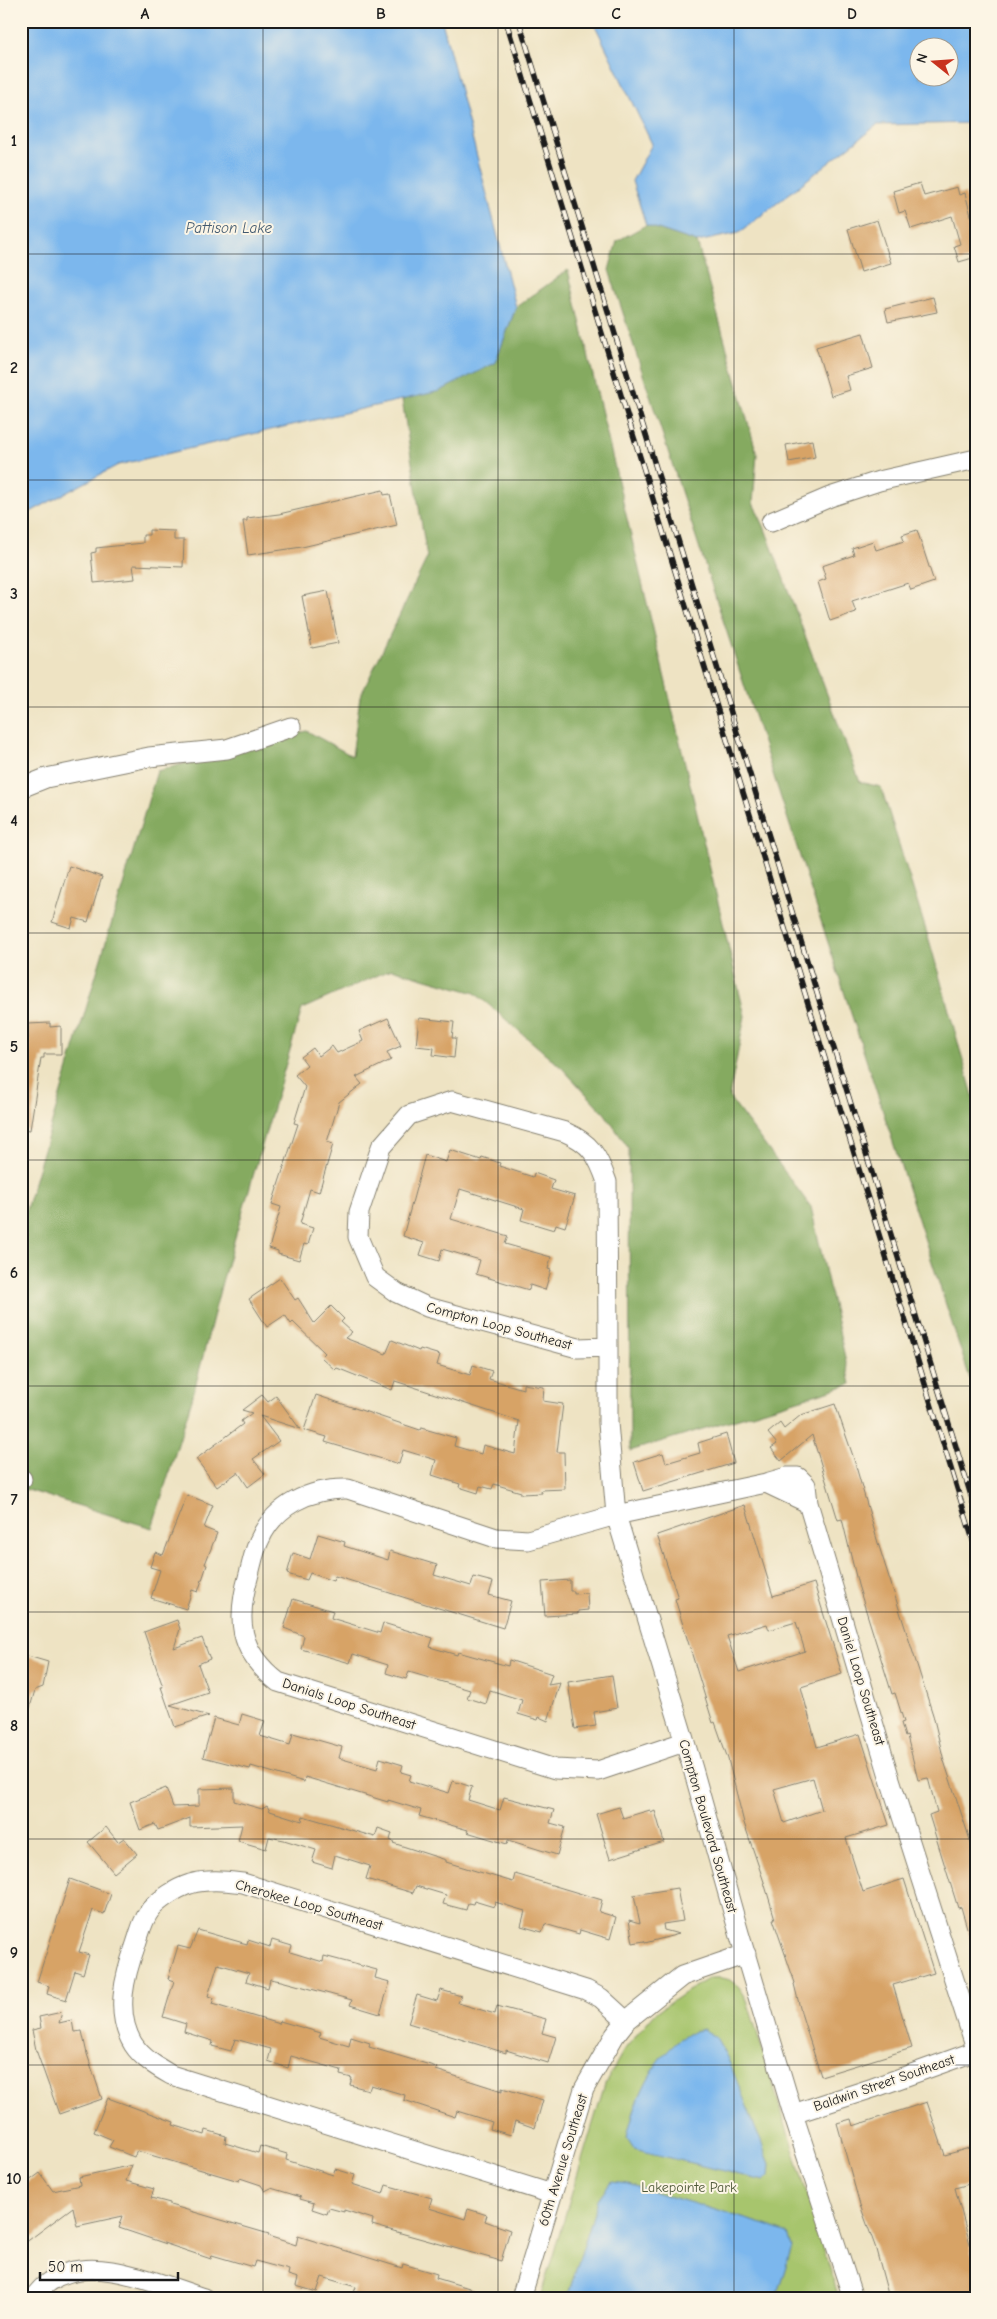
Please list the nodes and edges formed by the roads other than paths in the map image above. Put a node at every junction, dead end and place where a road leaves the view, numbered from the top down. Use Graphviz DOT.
graph roads {
  1 [pos="976,458"];
  2 [pos="771,522"];
  3 [pos="291,727"];
  4 [pos="21,788"];
  5 [pos="608,1347"];
  6 [pos="616,1515"];
  7 [pos="684,1742"];
  8 [pos="746,1954"];
  9 [pos="626,2020"];
  10 [pos="976,2050"];
  11 [pos="793,2114"];
  12 [pos="552,2194"];
  13 [pos="33,2298"];
  14 [pos="204,2298"];
  15 [pos="521,2298"];
  16 [pos="853,2298"];
  1 -- 2 [label="street"];
  3 -- 4 [label="street"];
  5 -- 5 [label="street, Compton Loop Southeast"];
  5 -- 6 [label="street, Compton Boulevard Southeast"];
  6 -- 7 [label="street, Compton Boulevard Southeast"];
  6 -- 7 [label="street, Danials Loop Southeast"];
  6 -- 10 [label="street, Daniel Loop Southeast"];
  7 -- 8 [label="street, Compton Boulevard Southeast"];
  8 -- 9 [label="street, 60th Avenue Southeast"];
  8 -- 11 [label="street, Compton Boulevard Southeast"];
  9 -- 12 [label="street, 60th Avenue Southeast"];
  9 -- 12 [label="street, Cherokee Loop Southeast"];
  10 -- 11 [label="street, Baldwin Street Southeast"];
  11 -- 16 [label="street, Compton Boulevard Southeast"];
  12 -- 15 [label="street, 60th Avenue Southeast"];
  13 -- 14 [label="street"];
}
